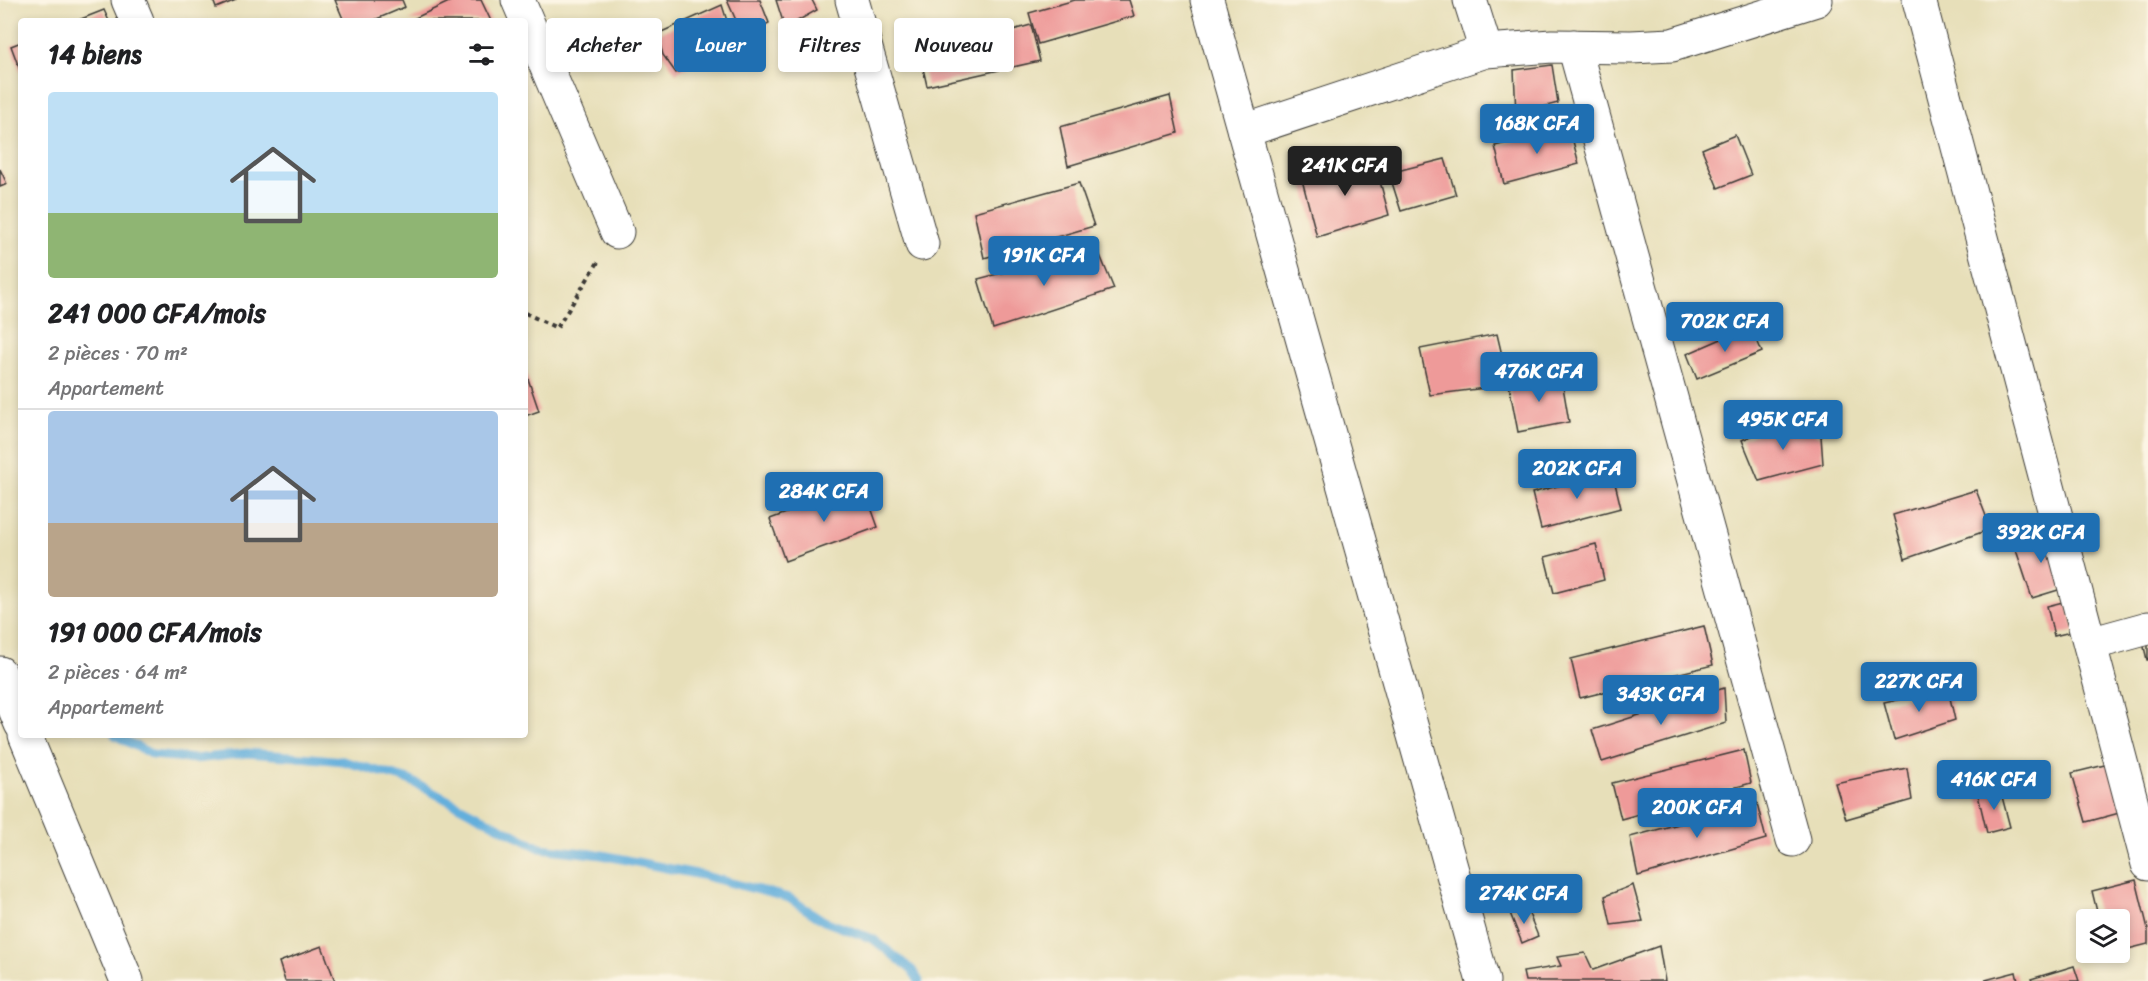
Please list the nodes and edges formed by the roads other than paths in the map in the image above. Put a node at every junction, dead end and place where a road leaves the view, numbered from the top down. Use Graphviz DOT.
graph roads {
  1 [pos="128,0"];
  2 [pos="518,0"];
  3 [pos="852,0"];
  4 [pos="1207,0"];
  5 [pos="1470,0"];
  6 [pos="1816,0"];
  7 [pos="1919,0"];
  8 [pos="136,18"];
  9 [pos="526,18"];
  10 [pos="528,23"];
  11 [pos="1574,46"];
  12 [pos="1486,51"];
  13 [pos="1244,131"];
  14 [pos="617,232"];
  15 [pos="922,244"];
  16 [pos="2148,628"];
  17 [pos="2090,644"];
  18 [pos="0,673"];
  19 [pos="18,717"];
  20 [pos="27,738"];
  21 [pos="1793,840"];
  22 [pos="2148,864"];
  23 [pos="127,981"];
  24 [pos="1483,981"];
  1 -- 8 [label="street"];
  2 -- 9 [label="street"];
  3 -- 15 [label="street"];
  4 -- 13 [label="street"];
  5 -- 12 [label="street"];
  6 -- 11 [label="street"];
  7 -- 17 [label="street"];
  10 -- 14 [label="street"];
  11 -- 12 [label="street"];
  11 -- 21 [label="street"];
  12 -- 13 [label="street"];
  13 -- 24 [label="street"];
  16 -- 17 [label="street"];
  17 -- 22 [label="street"];
  18 -- 19 [label="street"];
  20 -- 23 [label="street"];
}
